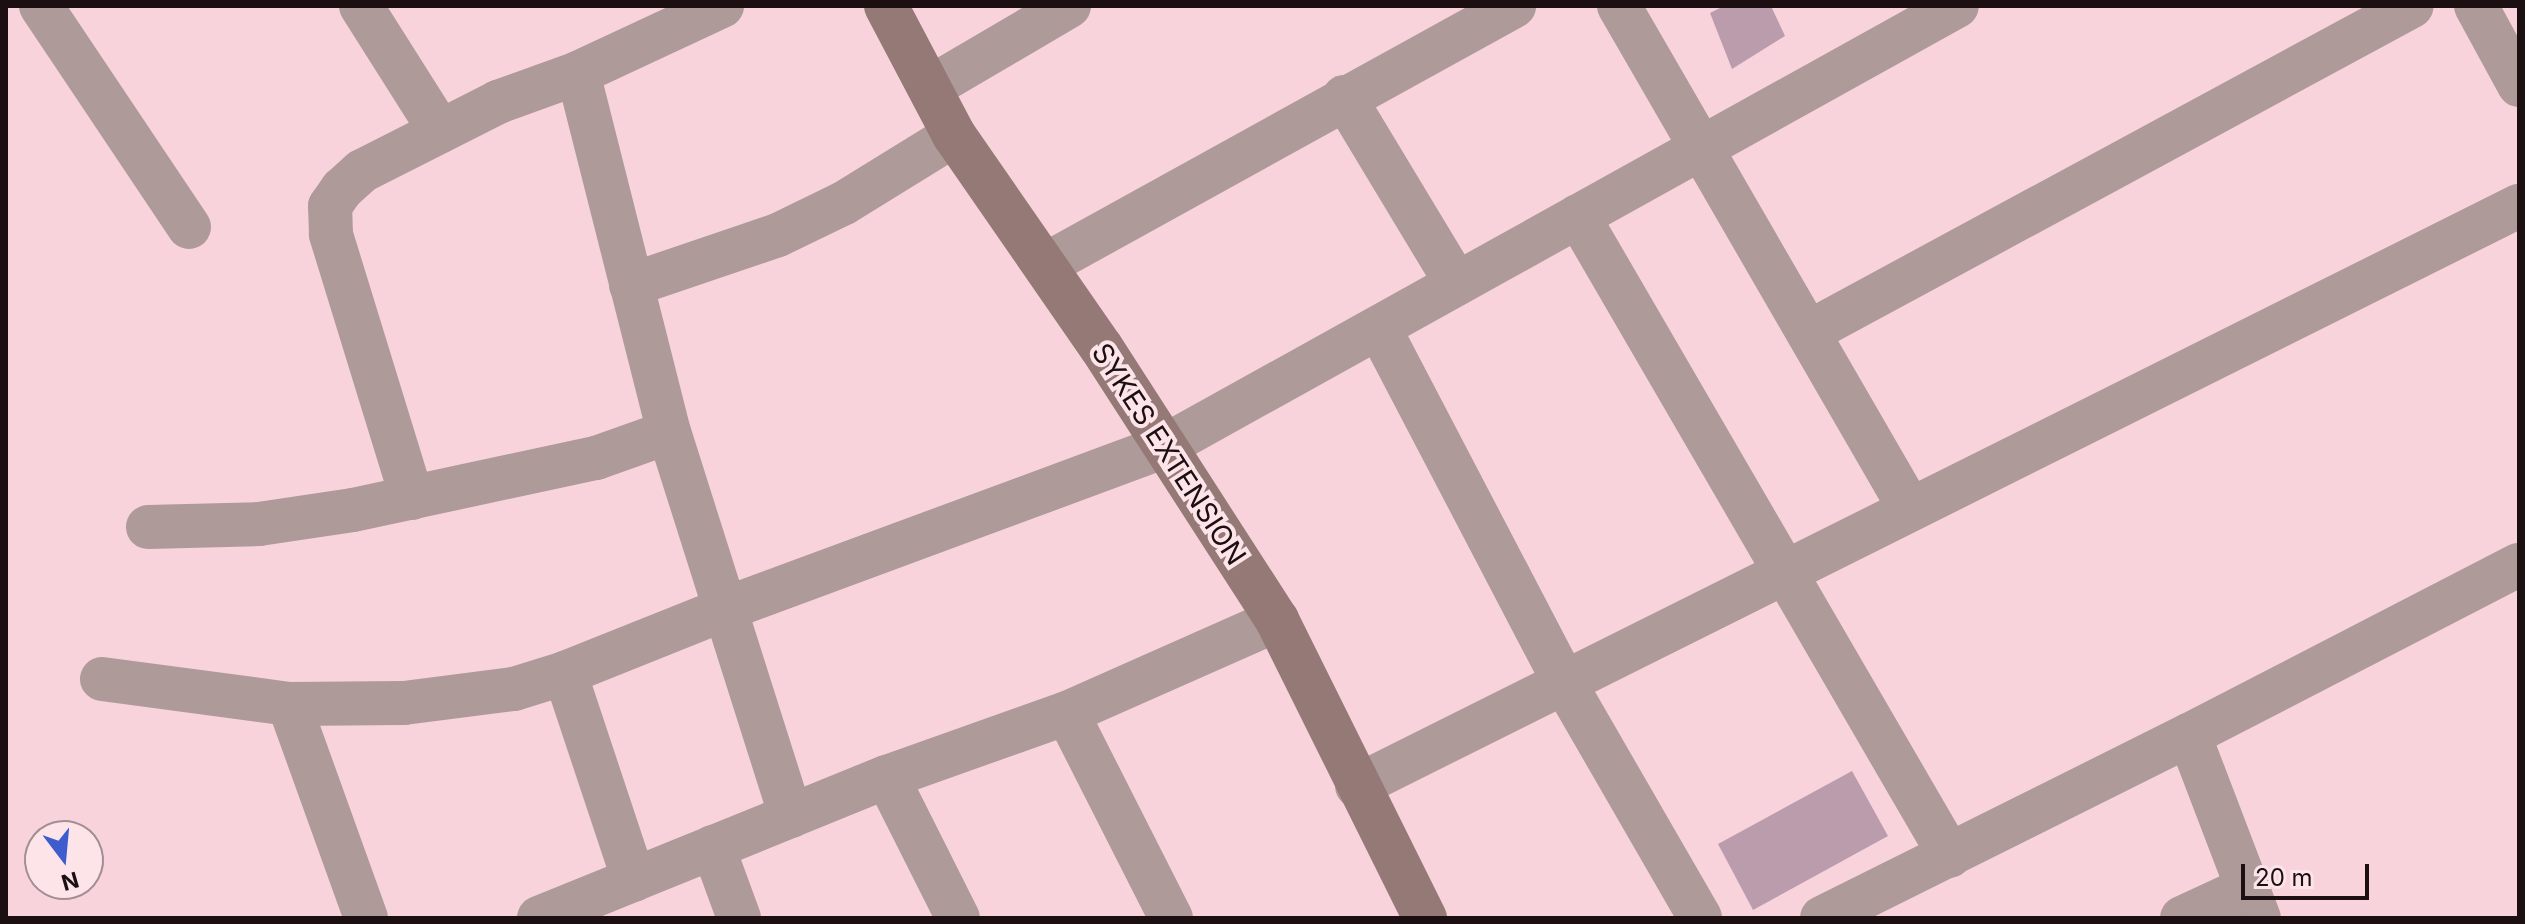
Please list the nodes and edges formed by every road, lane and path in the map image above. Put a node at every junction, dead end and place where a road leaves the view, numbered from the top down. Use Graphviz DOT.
graph roads {
  1 [pos="41,6"];
  2 [pos="361,6"];
  3 [pos="722,6"];
  4 [pos="886,6"];
  5 [pos="1069,6"];
  6 [pos="1514,6"];
  7 [pos="1619,6"];
  8 [pos="1957,6"];
  9 [pos="2412,6"];
  10 [pos="2476,6"];
  11 [pos="578,73"];
  12 [pos="2519,85"];
  13 [pos="931,87"];
  14 [pos="1344,97"];
  15 [pos="440,131"];
  16 [pos="954,135"];
  17 [pos="1703,146"];
  18 [pos="2519,206"];
  19 [pos="1578,216"];
  20 [pos="189,227"];
  21 [pos="1045,265"];
  22 [pos="1457,284"];
  23 [pos="631,285"];
  24 [pos="1379,328"];
  25 [pos="1809,332"];
  26 [pos="669,432"];
  27 [pos="1163,447"];
  28 [pos="412,498"];
  29 [pos="1910,509"];
  30 [pos="148,527"];
  31 [pos="2519,565"];
  32 [pos="1783,570"];
  33 [pos="725,609"];
  34 [pos="1277,620"];
  35 [pos="565,673"];
  36 [pos="102,679"];
  37 [pos="1564,682"];
  38 [pos="289,704"];
  39 [pos="1067,713"];
  40 [pos="2189,735"];
  41 [pos="887,777"];
  42 [pos="1357,786"];
  43 [pos="791,816"];
  44 [pos="713,847"];
  45 [pos="1950,856"];
  46 [pos="634,880"];
  47 [pos="2253,903"];
  48 [pos="366,918"];
  49 [pos="539,918"];
  50 [pos="739,918"];
  51 [pos="958,918"];
  52 [pos="1171,918"];
  53 [pos="1425,918"];
  54 [pos="1700,918"];
  55 [pos="1822,918"];
  56 [pos="2182,918"];
  1 -- 20 [label="street"];
  2 -- 15 [label="street"];
  3 -- 11 [label="street"];
  4 -- 13 [label="street, SYKES EXTENSION"];
  5 -- 13 [label="street"];
  6 -- 14 [label="street"];
  7 -- 17 [label="street"];
  8 -- 17 [label="street"];
  9 -- 25 [label="street"];
  10 -- 12 [label="street"];
  11 -- 15 [label="street"];
  11 -- 23 [label="street"];
  13 -- 16 [label="street, SYKES EXTENSION"];
  14 -- 21 [label="street"];
  14 -- 22 [label="street"];
  15 -- 28 [label="street"];
  16 -- 21 [label="street, SYKES EXTENSION"];
  16 -- 23 [label="street"];
  17 -- 19 [label="street"];
  17 -- 25 [label="street"];
  18 -- 29 [label="street"];
  19 -- 22 [label="street"];
  19 -- 32 [label="street"];
  21 -- 27 [label="street, SYKES EXTENSION"];
  22 -- 24 [label="street"];
  23 -- 26 [label="street"];
  24 -- 27 [label="street"];
  24 -- 37 [label="street"];
  25 -- 29 [label="street"];
  26 -- 28 [label="street"];
  26 -- 33 [label="street"];
  27 -- 33 [label="street"];
  27 -- 34 [label="street, SYKES EXTENSION"];
  28 -- 30 [label="street"];
  29 -- 32 [label="street"];
  31 -- 40 [label="street"];
  32 -- 37 [label="street"];
  32 -- 45 [label="street"];
  33 -- 35 [label="street"];
  33 -- 43 [label="street"];
  34 -- 39 [label="street"];
  34 -- 42 [label="street, SYKES EXTENSION"];
  35 -- 38 [label="street"];
  35 -- 46 [label="street"];
  36 -- 38 [label="street"];
  37 -- 42 [label="street"];
  37 -- 54 [label="street"];
  38 -- 48 [label="street"];
  39 -- 41 [label="street"];
  39 -- 52 [label="street"];
  40 -- 45 [label="street"];
  40 -- 47 [label="street"];
  41 -- 43 [label="street"];
  41 -- 51 [label="street"];
  42 -- 53 [label="street, SYKES EXTENSION"];
  43 -- 44 [label="street"];
  44 -- 46 [label="street"];
  44 -- 50 [label="street"];
  45 -- 55 [label="street"];
  46 -- 49 [label="street"];
  47 -- 56 [label="street"];
}
